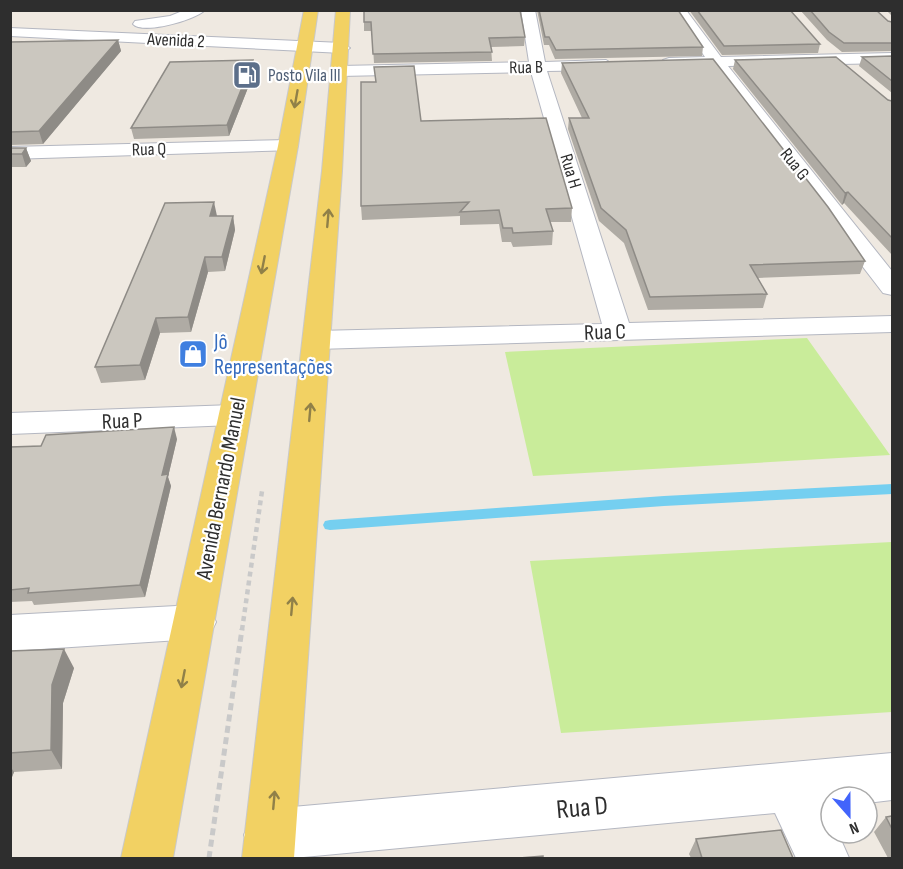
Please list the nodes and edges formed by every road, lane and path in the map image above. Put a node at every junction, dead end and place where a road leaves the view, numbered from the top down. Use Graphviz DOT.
graph roads {
  1 [pos="199,10"];
  2 [pos="311,10"];
  3 [pos="343,10"];
  4 [pos="528,10"];
  5 [pos="679,10"];
  6 [pos="10,22"];
  7 [pos="10,32"];
  8 [pos="10,40"];
  9 [pos="820,45"];
  10 [pos="304,49"];
  11 [pos="341,58"];
  12 [pos="892,58"];
  13 [pos="836,59"];
  14 [pos="717,61"];
  15 [pos="657,63"];
  16 [pos="622,64"];
  17 [pos="538,67"];
  18 [pos="860,78"];
  19 [pos="288,146"];
  20 [pos="10,153"];
  21 [pos="892,287"];
  22 [pos="892,324"];
  23 [pos="618,331"];
  24 [pos="317,340"];
  25 [pos="233,415"];
  26 [pos="10,424"];
  27 [pos="195,622"];
  28 [pos="10,633"];
  29 [pos="892,777"];
  30 [pos="789,788"];
  31 [pos="269,847"];
  32 [pos="147,858"];
  33 [pos="823,858"];
  1 -- 6 [label="street"];
  2 -- 10 [label="main road, Avenida Bernardo Manuel"];
  3 -- 11 [label="main road"];
  4 -- 17 [label="street, Rua H"];
  5 -- 14 [label="street, Rua G"];
  7 -- 10 [label="street, Avenida 2"];
  8 -- 10 [label="street, Avenida 2"];
  9 -- 13 [label="street"];
  10 -- 11 [label="street, Avenida 2"];
  10 -- 19 [label="main road, Avenida Bernardo Manuel, one-way"];
  11 -- 17 [label="street, Rua B"];
  24 -- 11 [label="main road, one-way"];
  12 -- 13 [label="street"];
  13 -- 14 [label="street"];
  13 -- 18 [label="street"];
  14 -- 15 [label="street"];
  14 -- 21 [label="street, Rua G"];
  16 -- 17 [label="street, Rua B"];
  17 -- 23 [label="street, Rua H"];
  19 -- 20 [label="street, Rua Q"];
  19 -- 25 [label="main road, Avenida Bernardo Manuel, one-way"];
  22 -- 23 [label="street, Rua C"];
  23 -- 24 [label="street, Rua C"];
  31 -- 24 [label="main road, one-way"];
  25 -- 26 [label="street, Rua P"];
  25 -- 27 [label="main road, Avenida Bernardo Manuel"];
  27 -- 28 [label="street"];
  27 -- 32 [label="main road, Avenida Bernardo Manuel, one-way"];
  29 -- 30 [label="street, Rua D"];
  30 -- 31 [label="street, Rua D"];
  30 -- 33 [label="street"];
}
